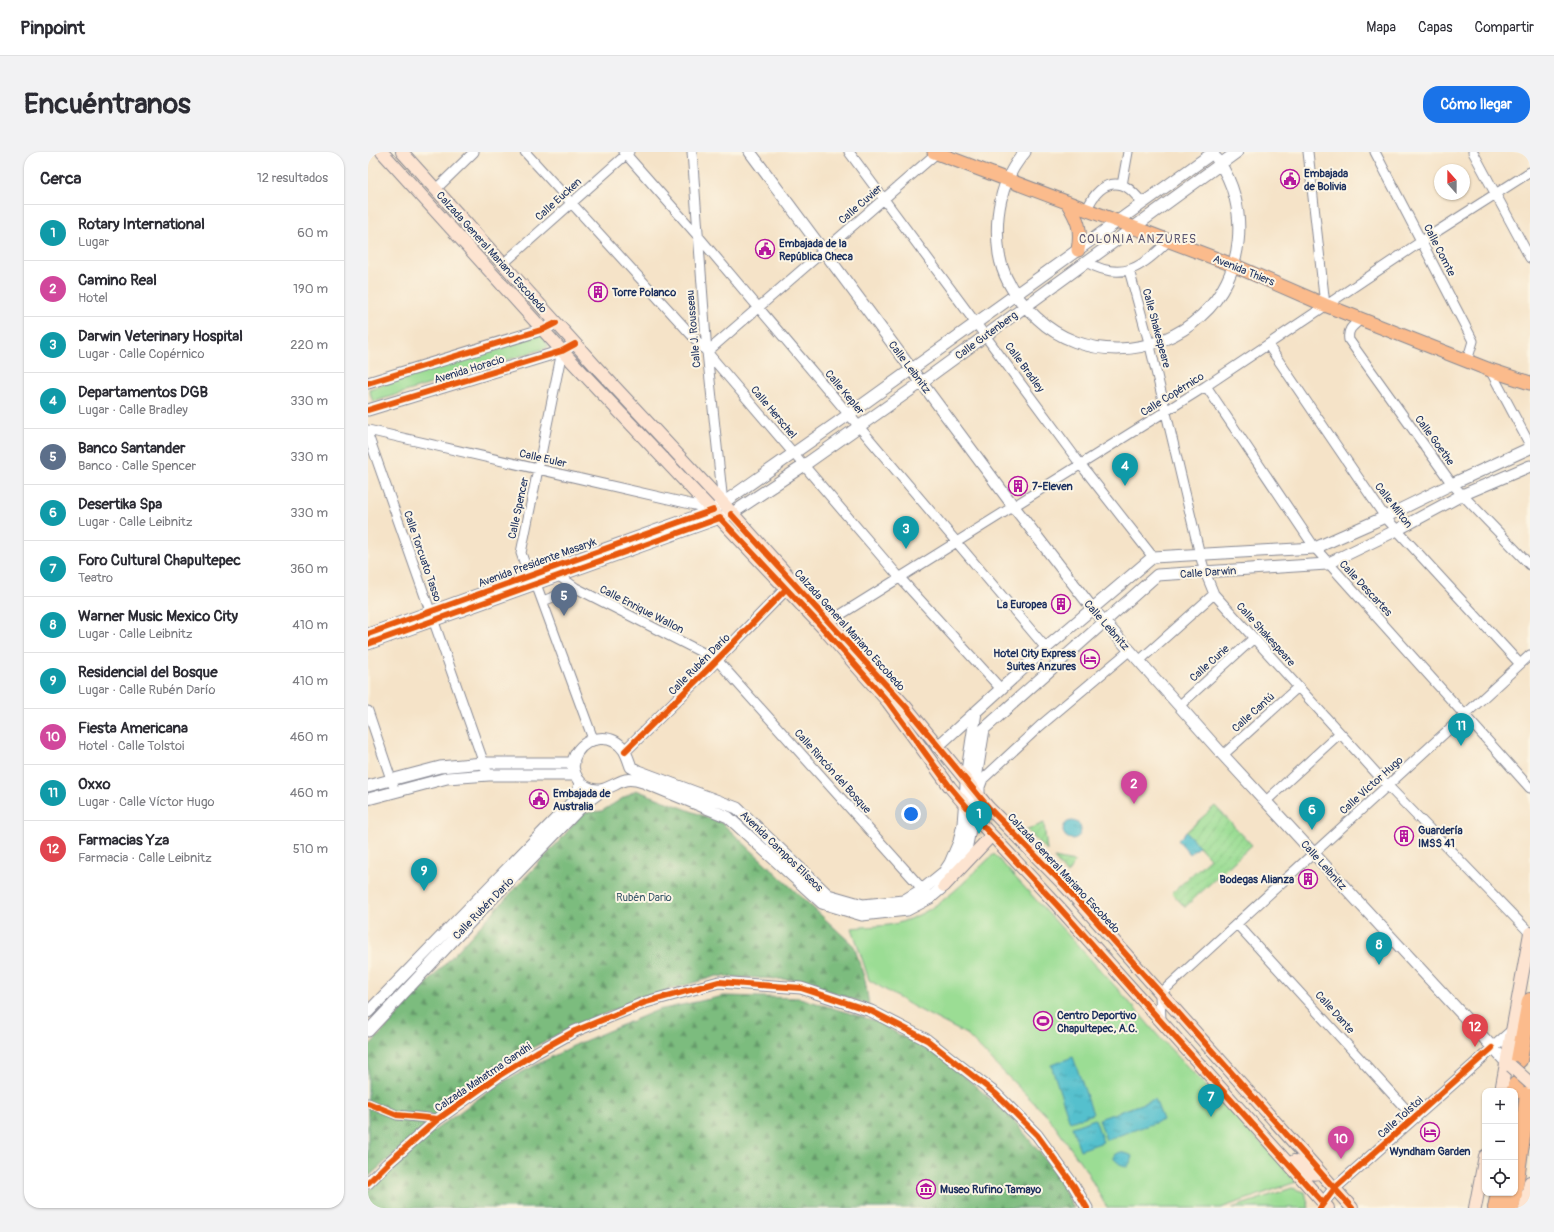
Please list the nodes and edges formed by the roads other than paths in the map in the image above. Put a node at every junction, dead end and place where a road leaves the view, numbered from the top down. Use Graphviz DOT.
graph roads {
  1 [pos="382,152"];
  2 [pos="402,152"];
  3 [pos="474,152"];
  4 [pos="525,152"];
  5 [pos="692,152"];
  6 [pos="750,152"];
  7 [pos="849,152"];
  8 [pos="1025,152"];
  9 [pos="1128,152"];
  10 [pos="1213,152"];
  11 [pos="1237,152"];
  12 [pos="1308,152"];
  13 [pos="1375,152"];
  14 [pos="1473,152"];
  15 [pos="626,153"];
  16 [pos="936,153"];
  17 [pos="1220,164"];
  18 [pos="1530,172"];
  19 [pos="1007,180"];
  20 [pos="1122,184"];
  21 [pos="436,189"];
  22 [pos="1496,194"];
  23 [pos="885,199"];
  24 [pos="1067,202"];
  25 [pos="571,203"];
  26 [pos="1143,203"];
  27 [pos="1087,210"];
  28 [pos="1117,222"];
  29 [pos="1134,228"];
  30 [pos="698,236"];
  31 [pos="1422,240"];
  32 [pos="1168,241"];
  33 [pos="1078,250"];
  34 [pos="824,251"];
  35 [pos="1530,258"];
  36 [pos="1086,262"];
  37 [pos="503,264"];
  38 [pos="1234,265"];
  39 [pos="1129,270"];
  40 [pos="1016,295"];
  41 [pos="1325,305"];
  42 [pos="1025,307"];
  43 [pos="758,308"];
  44 [pos="1361,319"];
  45 [pos="977,322"];
  46 [pos="556,323"];
  47 [pos="544,329"];
  48 [pos="986,335"];
  49 [pos="575,344"];
  50 [pos="1268,345"];
  51 [pos="1150,346"];
  52 [pos="562,351"];
  53 [pos="707,352"];
  54 [pos="1467,361"];
  55 [pos="912,369"];
  56 [pos="1490,370"];
  57 [pos="922,382"];
  58 [pos="368,383"];
  59 [pos="1530,383"];
  60 [pos="1206,386"];
  61 [pos="368,410"];
  62 [pos="1166,412"];
  63 [pos="848,415"];
  64 [pos="858,426"];
  65 [pos="368,430"];
  66 [pos="368,435"];
  67 [pos="1530,445"];
  68 [pos="1530,448"];
  69 [pos="794,454"];
  70 [pos="1082,464"];
  71 [pos="803,466"];
  72 [pos="1530,466"];
  73 [pos="539,469"];
  74 [pos="1452,484"];
  75 [pos="1462,496"];
  76 [pos="1014,507"];
  77 [pos="722,511"];
  78 [pos="1385,517"];
  79 [pos="1397,530"];
  80 [pos="957,542"];
  81 [pos="1315,548"];
  82 [pos="1200,554"];
  83 [pos="1153,556"];
  84 [pos="1327,564"];
  85 [pos="1530,565"];
  86 [pos="1205,572"];
  87 [pos="559,576"];
  88 [pos="900,578"];
  89 [pos="533,580"];
  90 [pos="576,588"];
  91 [pos="786,589"];
  92 [pos="1214,594"];
  93 [pos="543,601"];
  94 [pos="1092,608"];
  95 [pos="432,616"];
  96 [pos="1104,622"];
  97 [pos="825,624"];
  98 [pos="368,634"];
  99 [pos="1254,638"];
  100 [pos="368,644"];
  101 [pos="1046,648"];
  102 [pos="1129,651"];
  103 [pos="1530,655"];
  104 [pos="717,660"];
  105 [pos="1138,661"];
  106 [pos="1520,664"];
  107 [pos="1298,687"];
  108 [pos="1002,689"];
  109 [pos="1179,706"];
  110 [pos="368,711"];
  111 [pos="976,712"];
  112 [pos="1466,715"];
  113 [pos="1340,733"];
  114 [pos="593,740"];
  115 [pos="937,747"];
  116 [pos="626,754"];
  117 [pos="1223,755"];
  118 [pos="483,763"];
  119 [pos="574,763"];
  120 [pos="488,775"];
  121 [pos="577,779"];
  122 [pos="391,780"];
  123 [pos="368,786"];
  124 [pos="1388,786"];
  125 [pos="608,788"];
  126 [pos="1530,788"];
  127 [pos="974,790"];
  128 [pos="396,792"];
  129 [pos="368,799"];
  130 [pos="1266,801"];
  131 [pos="964,805"];
  132 [pos="972,815"];
  133 [pos="758,828"];
  134 [pos="991,836"];
  135 [pos="750,837"];
  136 [pos="1314,854"];
  137 [pos="944,886"];
  138 [pos="923,889"];
  139 [pos="930,898"];
  140 [pos="825,899"];
  141 [pos="1237,924"];
  142 [pos="1530,933"];
  143 [pos="1160,994"];
  144 [pos="1530,1001"];
  145 [pos="368,1012"];
  146 [pos="1161,1022"];
  147 [pos="368,1031"];
  148 [pos="1512,1031"];
  149 [pos="1492,1048"];
  150 [pos="1512,1063"];
  151 [pos="1519,1091"];
  152 [pos="368,1103"];
  153 [pos="1414,1118"];
  154 [pos="438,1119"];
  155 [pos="1281,1156"];
  156 [pos="1484,1160"];
  157 [pos="1516,1160"];
  158 [pos="1320,1172"];
  159 [pos="1530,1182"];
  160 [pos="368,1183"];
  161 [pos="1335,1188"];
  162 [pos="1485,1196"];
  163 [pos="1498,1196"];
  164 [pos="1513,1196"];
  165 [pos="1324,1206"];
  166 [pos="1087,1208"];
  167 [pos="1352,1208"];
  168 [pos="1475,1208"];
  169 [pos="1483,1208"];
  170 [pos="1496,1208"];
  171 [pos="1511,1208"];
  172 [pos="1525,1208"];
  1 -- 47 [label="main road, Calzada General Mariano Escobedo"];
  2 -- 21 [label="main road, Calzada General Mariano Escobedo"];
  3 -- 21 [label="street"];
  4 -- 25 [label="street, Calle Herschel"];
  5 -- 30 [label="street, Calle J. Rousseau"];
  6 -- 34 [label="street, Calle Leibnitz"];
  7 -- 23 [label="street, Calle Bradley"];
  8 -- 19 [label="street"];
  9 -- 20 [label="street"];
  10 -- 17 [label="street"];
  10 -- 26 [label="street, Calle Gutenberg"];
  11 -- 17 [label="street, Calle Gutenberg"];
  12 -- 41 [label="street"];
  13 -- 31 [label="street, Calle Comte"];
  14 -- 22 [label="street"];
  15 -- 25 [label="street, Calle Eucken"];
  15 -- 30 [label="street, Calle Kepler"];
  16 -- 19 [label="main road, Avenida Thiers"];
  16 -- 23 [label="street, Calle Cuvier"];
  17 -- 29 [label="street, Calle Gutenberg"];
  17 -- 38 [label="street"];
  18 -- 22 [label="street, Calle Copérnico"];
  19 -- 24 [label="main road, Avenida Thiers"];
  19 -- 40 [label="street"];
  20 -- 26 [label="street"];
  20 -- 27 [label="street"];
  21 -- 37 [label="main road, Calzada General Mariano Escobedo"];
  22 -- 31 [label="street, Calle Copérnico"];
  22 -- 35 [label="street"];
  23 -- 34 [label="street, Calle Cuvier"];
  23 -- 45 [label="street, Calle Bradley"];
  24 -- 27 [label="main road, Avenida Thiers"];
  24 -- 33 [label="main road"];
  25 -- 37 [label="street, Calle Eucken"];
  25 -- 53 [label="street, Calle Herschel"];
  26 -- 28 [label="street, Calle Gutenberg"];
  27 -- 28 [label="main road, Avenida Thiers"];
  28 -- 29 [label="main road, Avenida Thiers"];
  28 -- 33 [label="street, Calle Gutenberg"];
  29 -- 32 [label="main road, Avenida Thiers"];
  29 -- 36 [label="street, Calle Gutenberg"];
  30 -- 43 [label="street, Calle Kepler"];
  30 -- 53 [label="street, Calle J. Rousseau"];
  31 -- 41 [label="street, Calle Copérnico"];
  31 -- 54 [label="street, Calle Comte"];
  32 -- 38 [label="main road, Avenida Thiers"];
  32 -- 39 [label="street"];
  33 -- 40 [label="street, Calle Gutenberg"];
  34 -- 43 [label="street, Calle Cuvier"];
  34 -- 55 [label="street, Calle Leibnitz"];
  36 -- 39 [label="street"];
  36 -- 42 [label="street, Calle Gutenberg"];
  37 -- 46 [label="main road, Calzada General Mariano Escobedo"];
  38 -- 41 [label="main road, Avenida Thiers"];
  38 -- 51 [label="street"];
  39 -- 51 [label="street, Calle Shakespeare"];
  40 -- 42 [label="street"];
  40 -- 45 [label="street, Calle Gutenberg"];
  41 -- 44 [label="main road, Avenida Thiers"];
  41 -- 50 [label="street, Calle Copérnico"];
  42 -- 48 [label="street, Calle Gutenberg"];
  42 -- 51 [label="street"];
  43 -- 53 [label="street, Calle Cuvier"];
  43 -- 63 [label="street, Calle Kepler"];
  44 -- 54 [label="main road, Avenida Thiers"];
  44 -- 74 [label="street, Calle Goethe"];
  45 -- 48 [label="street, Calle Bradley"];
  45 -- 55 [label="street, Calle Gutenberg"];
  46 -- 47 [label="street, Avenida Horacio"];
  46 -- 49 [label="main road, Calzada General Mariano Escobedo"];
  47 -- 52 [label="main road, Calzada General Mariano Escobedo"];
  47 -- 58 [label="street, Avenida Horacio"];
  48 -- 57 [label="street, Calle Gutenberg"];
  48 -- 70 [label="street, Calle Bradley"];
  49 -- 52 [label="street, Avenida Horacio"];
  49 -- 77 [label="main road, Calzada General Mariano Escobedo"];
  50 -- 60 [label="street, Calle Copérnico"];
  50 -- 78 [label="street, Calle Milton"];
  51 -- 62 [label="street, Calle Shakespeare"];
  52 -- 61 [label="street, Avenida Horacio"];
  52 -- 73 [label="street, Calle Spencer"];
  52 -- 77 [label="main road, Calzada General Mariano Escobedo"];
  53 -- 69 [label="street, Calle Herschel"];
  53 -- 77 [label="street, Calle J. Rousseau"];
  54 -- 56 [label="main road, Avenida Thiers"];
  55 -- 57 [label="street, Calle Leibnitz"];
  55 -- 63 [label="street, Calle Gutenberg"];
  56 -- 59 [label="main road, Avenida Thiers"];
  56 -- 67 [label="street"];
  57 -- 64 [label="street, Calle Gutenberg"];
  57 -- 76 [label="street, Calle Leibnitz"];
  60 -- 62 [label="street, Calle Copérnico"];
  60 -- 81 [label="street, Calle Descartes"];
  62 -- 70 [label="street, Calle Copérnico"];
  62 -- 82 [label="street, Calle Shakespeare"];
  63 -- 64 [label="street, Calle Kepler"];
  63 -- 69 [label="street, Calle Gutenberg"];
  64 -- 71 [label="street, Calle Gutenberg"];
  64 -- 80 [label="street, Calle Kepler"];
  65 -- 73 [label="street, Calle Euler"];
  66 -- 95 [label="street, Calle Torcuato Tasso"];
  68 -- 74 [label="street, Calle Darwin"];
  69 -- 71 [label="street, Calle Herschel"];
  69 -- 77 [label="street, Calle Gutenberg"];
  70 -- 76 [label="street, Calle Copérnico"];
  70 -- 83 [label="street, Calle Bradley"];
  71 -- 77 [label="street, Calle Gutenberg"];
  71 -- 88 [label="street, Calle Herschel"];
  72 -- 75 [label="street, Calle Darwin"];
  73 -- 77 [label="street, Calle Euler"];
  73 -- 89 [label="street, Calle Spencer"];
  74 -- 75 [label="street, Calle Goethe"];
  74 -- 78 [label="street, Calle Darwin"];
  75 -- 79 [label="street, Calle Darwin"];
  75 -- 85 [label="street, Calle Goethe"];
  76 -- 80 [label="street, Calle Copérnico"];
  76 -- 94 [label="street, Calle Leibnitz"];
  77 -- 87 [label="street, Avenida Presidente Masaryk"];
  77 -- 89 [label="street, Avenida Presidente Masaryk"];
  77 -- 91 [label="main road, Calzada General Mariano Escobedo"];
  77 -- 97 [label="main road, Calzada General Mariano Escobedo"];
  78 -- 79 [label="street, Calle Milton"];
  78 -- 81 [label="street, Calle Darwin"];
  79 -- 84 [label="street, Calle Darwin"];
  79 -- 106 [label="street, Calle Milton"];
  80 -- 88 [label="street, Calle Copérnico"];
  80 -- 101 [label="street, Calle Kepler"];
  81 -- 82 [label="street, Calle Darwin"];
  81 -- 84 [label="street, Calle Descartes"];
  82 -- 83 [label="street, Calle Darwin"];
  82 -- 86 [label="street, Calle Shakespeare"];
  83 -- 94 [label="street"];
  84 -- 86 [label="street, Calle Darwin"];
  84 -- 112 [label="street, Calle Descartes"];
  86 -- 92 [label="street, Calle Shakespeare"];
  86 -- 96 [label="street, Calle Darwin"];
  87 -- 89 [label="street, Avenida Presidente Masaryk"];
  87 -- 90 [label="street, Calle Enrique Wallon"];
  88 -- 97 [label="street, Calle Copérnico"];
  88 -- 108 [label="street, Calle Herschel"];
  89 -- 93 [label="street, Calle Spencer"];
  89 -- 95 [label="street, Avenida Presidente Masaryk"];
  90 -- 93 [label="street"];
  90 -- 104 [label="street, Calle Enrique Wallon"];
  91 -- 97 [label="main road, Calzada General Mariano Escobedo"];
  91 -- 104 [label="street, Calle Rubén Darío"];
  92 -- 99 [label="street, Calle Shakespeare"];
  92 -- 105 [label="street"];
  93 -- 114 [label="street, Calle Spencer"];
  94 -- 96 [label="street, Calle Leibnitz"];
  94 -- 101 [label="street"];
  95 -- 98 [label="street, Avenida Presidente Masaryk"];
  95 -- 100 [label="street, Avenida Presidente Masaryk"];
  95 -- 118 [label="street, Calle Torcuato Tasso"];
  96 -- 102 [label="street, Calle Leibnitz"];
  96 -- 127 [label="street, Calle Darwin"];
  97 -- 115 [label="main road, Calzada General Mariano Escobedo"];
  97 -- 131 [label="main road, Calzada General Mariano Escobedo"];
  99 -- 107 [label="street, Calle Shakespeare"];
  99 -- 109 [label="street, Calle Curie"];
  101 -- 108 [label="street"];
  102 -- 105 [label="street, Calle Leibnitz"];
  102 -- 127 [label="street"];
  103 -- 106 [label="street, Calle Víctor Hugo"];
  104 -- 116 [label="street, Calle Rubén Darío"];
  104 -- 138 [label="street, Calle Rincón del Bosque"];
  105 -- 109 [label="street, Calle Leibnitz"];
  106 -- 112 [label="street, Calle Víctor Hugo"];
  107 -- 113 [label="street, Calle Shakespeare"];
  107 -- 117 [label="street, Calle Cantú"];
  108 -- 111 [label="street"];
  109 -- 117 [label="street, Calle Leibnitz"];
  110 -- 122 [label="street"];
  111 -- 115 [label="street"];
  111 -- 127 [label="street"];
  112 -- 124 [label="street, Calle Víctor Hugo"];
  112 -- 126 [label="street, Calle Descartes"];
  113 -- 124 [label="street, Calle Shakespeare"];
  113 -- 130 [label="street"];
  114 -- 116 [label="street, Avenida Campos Elíseos"];
  114 -- 119 [label="street"];
  115 -- 127 [label="main road, Calzada General Mariano Escobedo"];
  116 -- 125 [label="street, Calle Rubén Darío"];
  116 -- 133 [label="street, Avenida Campos Elíseos"];
  117 -- 130 [label="street, Calle Leibnitz"];
  118 -- 119 [label="street"];
  118 -- 120 [label="street, Calle Torcuato Tasso"];
  118 -- 122 [label="street"];
  119 -- 121 [label="street"];
  120 -- 121 [label="street"];
  120 -- 128 [label="street"];
  121 -- 125 [label="street"];
  121 -- 145 [label="street, Calle Rubén Darío"];
  122 -- 123 [label="street"];
  122 -- 128 [label="street"];
  124 -- 136 [label="street, Calle Víctor Hugo"];
  124 -- 142 [label="street, Calle Shakespeare"];
  125 -- 135 [label="street, Avenida Campos Elíseos"];
  125 -- 147 [label="street, Calle Rubén Darío"];
  127 -- 131 [label="street, Avenida Campos Elíseos"];
  127 -- 132 [label="street, Avenida Campos Elíseos"];
  127 -- 143 [label="main road, Calzada General Mariano Escobedo"];
  128 -- 129 [label="street"];
  130 -- 136 [label="street, Calle Leibnitz"];
  131 -- 132 [label="main road, Calzada General Mariano Escobedo"];
  131 -- 138 [label="street, Avenida Campos Elíseos"];
  132 -- 134 [label="main road, Calzada General Mariano Escobedo"];
  132 -- 137 [label="street, Avenida Campos Elíseos"];
  133 -- 135 [label="street"];
  133 -- 140 [label="street, Avenida Campos Elíseos"];
  134 -- 137 [label="main road"];
  134 -- 146 [label="main road, Calzada General Mariano Escobedo"];
  135 -- 140 [label="street, Avenida Campos Elíseos"];
  136 -- 141 [label="street, Calle Víctor Hugo"];
  136 -- 149 [label="street, Calle Leibnitz"];
  137 -- 139 [label="street, Avenida Campos Elíseos"];
  138 -- 139 [label="street, Calle Rincón del Bosque"];
  138 -- 140 [label="street, Avenida Campos Elíseos"];
  139 -- 140 [label="street, Avenida Campos Elíseos"];
  141 -- 143 [label="street, Calle Víctor Hugo"];
  141 -- 153 [label="street, Calle Dante"];
  142 -- 148 [label="main road"];
  143 -- 146 [label="street"];
  143 -- 158 [label="main road, Calzada General Mariano Escobedo"];
  144 -- 150 [label="highway"];
  146 -- 155 [label="main road, Calzada General Mariano Escobedo"];
  148 -- 149 [label="street, Calle Tolstoi"];
  148 -- 150 [label="main road"];
  149 -- 150 [label="street, Calle Leibnitz"];
  149 -- 153 [label="street, Calle Tolstoi"];
  150 -- 151 [label="main road, bridge"];
  150 -- 151 [label="main road"];
  151 -- 157 [label="highway"];
  152 -- 154 [label="street"];
  153 -- 161 [label="street, Calle Tolstoi"];
  154 -- 160 [label="street, Calzada Mahatma Gandhi"];
  154 -- 166 [label="street, Calzada Mahatma Gandhi"];
  155 -- 158 [label="main road"];
  155 -- 165 [label="main road, Calzada General Mariano Escobedo"];
  156 -- 168 [label="main road"];
  158 -- 161 [label="main road, Calzada General Mariano Escobedo"];
  159 -- 172 [label="main road"];
  161 -- 165 [label="street, Calle Tolstoi"];
  161 -- 167 [label="main road, Calzada General Mariano Escobedo"];
  162 -- 169 [label="main road"];
  163 -- 170 [label="highway"];
  164 -- 171 [label="highway"];
}
